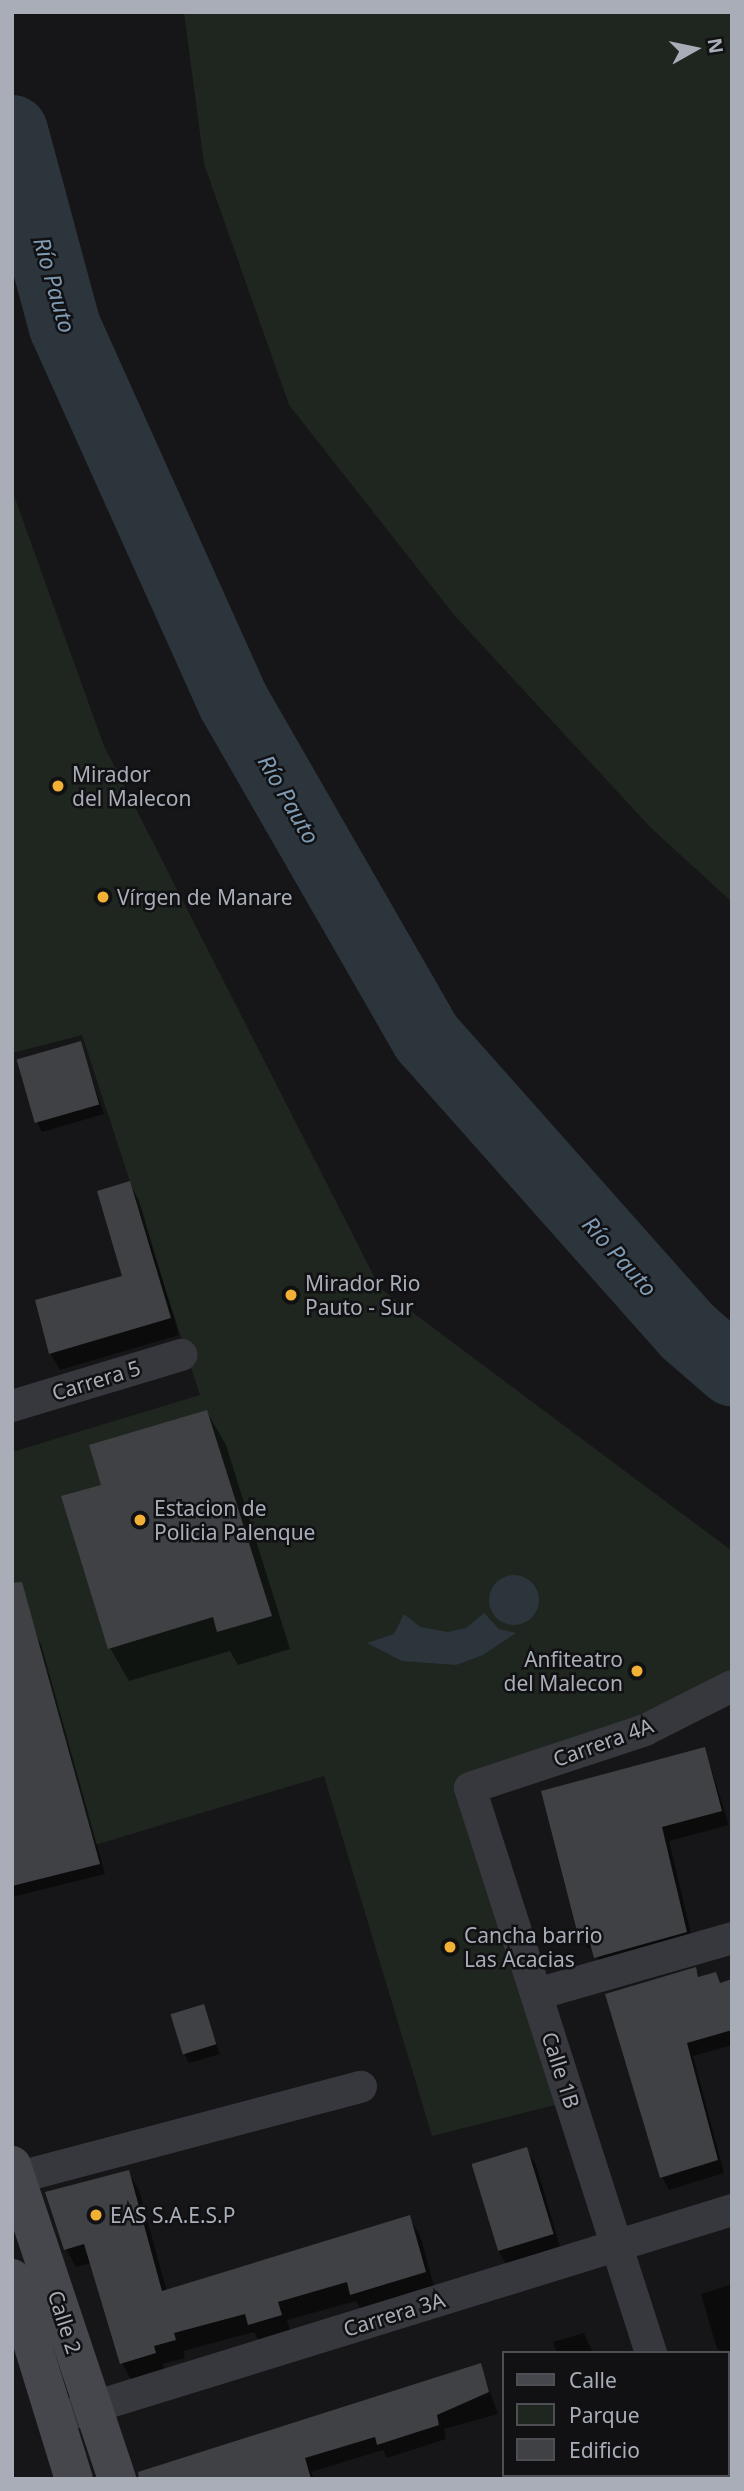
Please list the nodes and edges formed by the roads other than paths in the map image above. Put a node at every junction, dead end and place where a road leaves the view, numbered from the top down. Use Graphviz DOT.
graph roads {
  1 [pos="181,1355"];
  2 [pos="12,1406"];
  3 [pos="732,1686"];
  4 [pos="470,1788"];
  5 [pos="732,1938"];
  6 [pos="537,1994"];
  7 [pos="361,2087"];
  8 [pos="14,2174"];
  9 [pos="732,2210"];
  10 [pos="617,2245"];
  11 [pos="12,2278"];
  12 [pos="650,2351"];
  13 [pos="24,2358"];
  14 [pos="93,2407"];
  15 [pos="56,2419"];
  16 [pos="74,2479"];
  17 [pos="117,2479"];
  1 -- 2 [label="street, Carrera 5"];
  3 -- 4 [label="street, Carrera 4A"];
  4 -- 6 [label="street, Calle 1B"];
  5 -- 6 [label="street"];
  6 -- 10 [label="street, Calle 1B"];
  7 -- 8 [label="street"];
  8 -- 14 [label="street, Calle 2"];
  9 -- 10 [label="street, Carrera 3A"];
  10 -- 12 [label="street, Calle 1B"];
  10 -- 14 [label="street, Carrera 3A"];
  11 -- 13 [label="street, Calle 2"];
  13 -- 15 [label="street, Calle 2"];
  14 -- 15 [label="street, Carrera 3A"];
  14 -- 17 [label="street, Calle 2"];
  15 -- 16 [label="street, Calle 2"];
}
